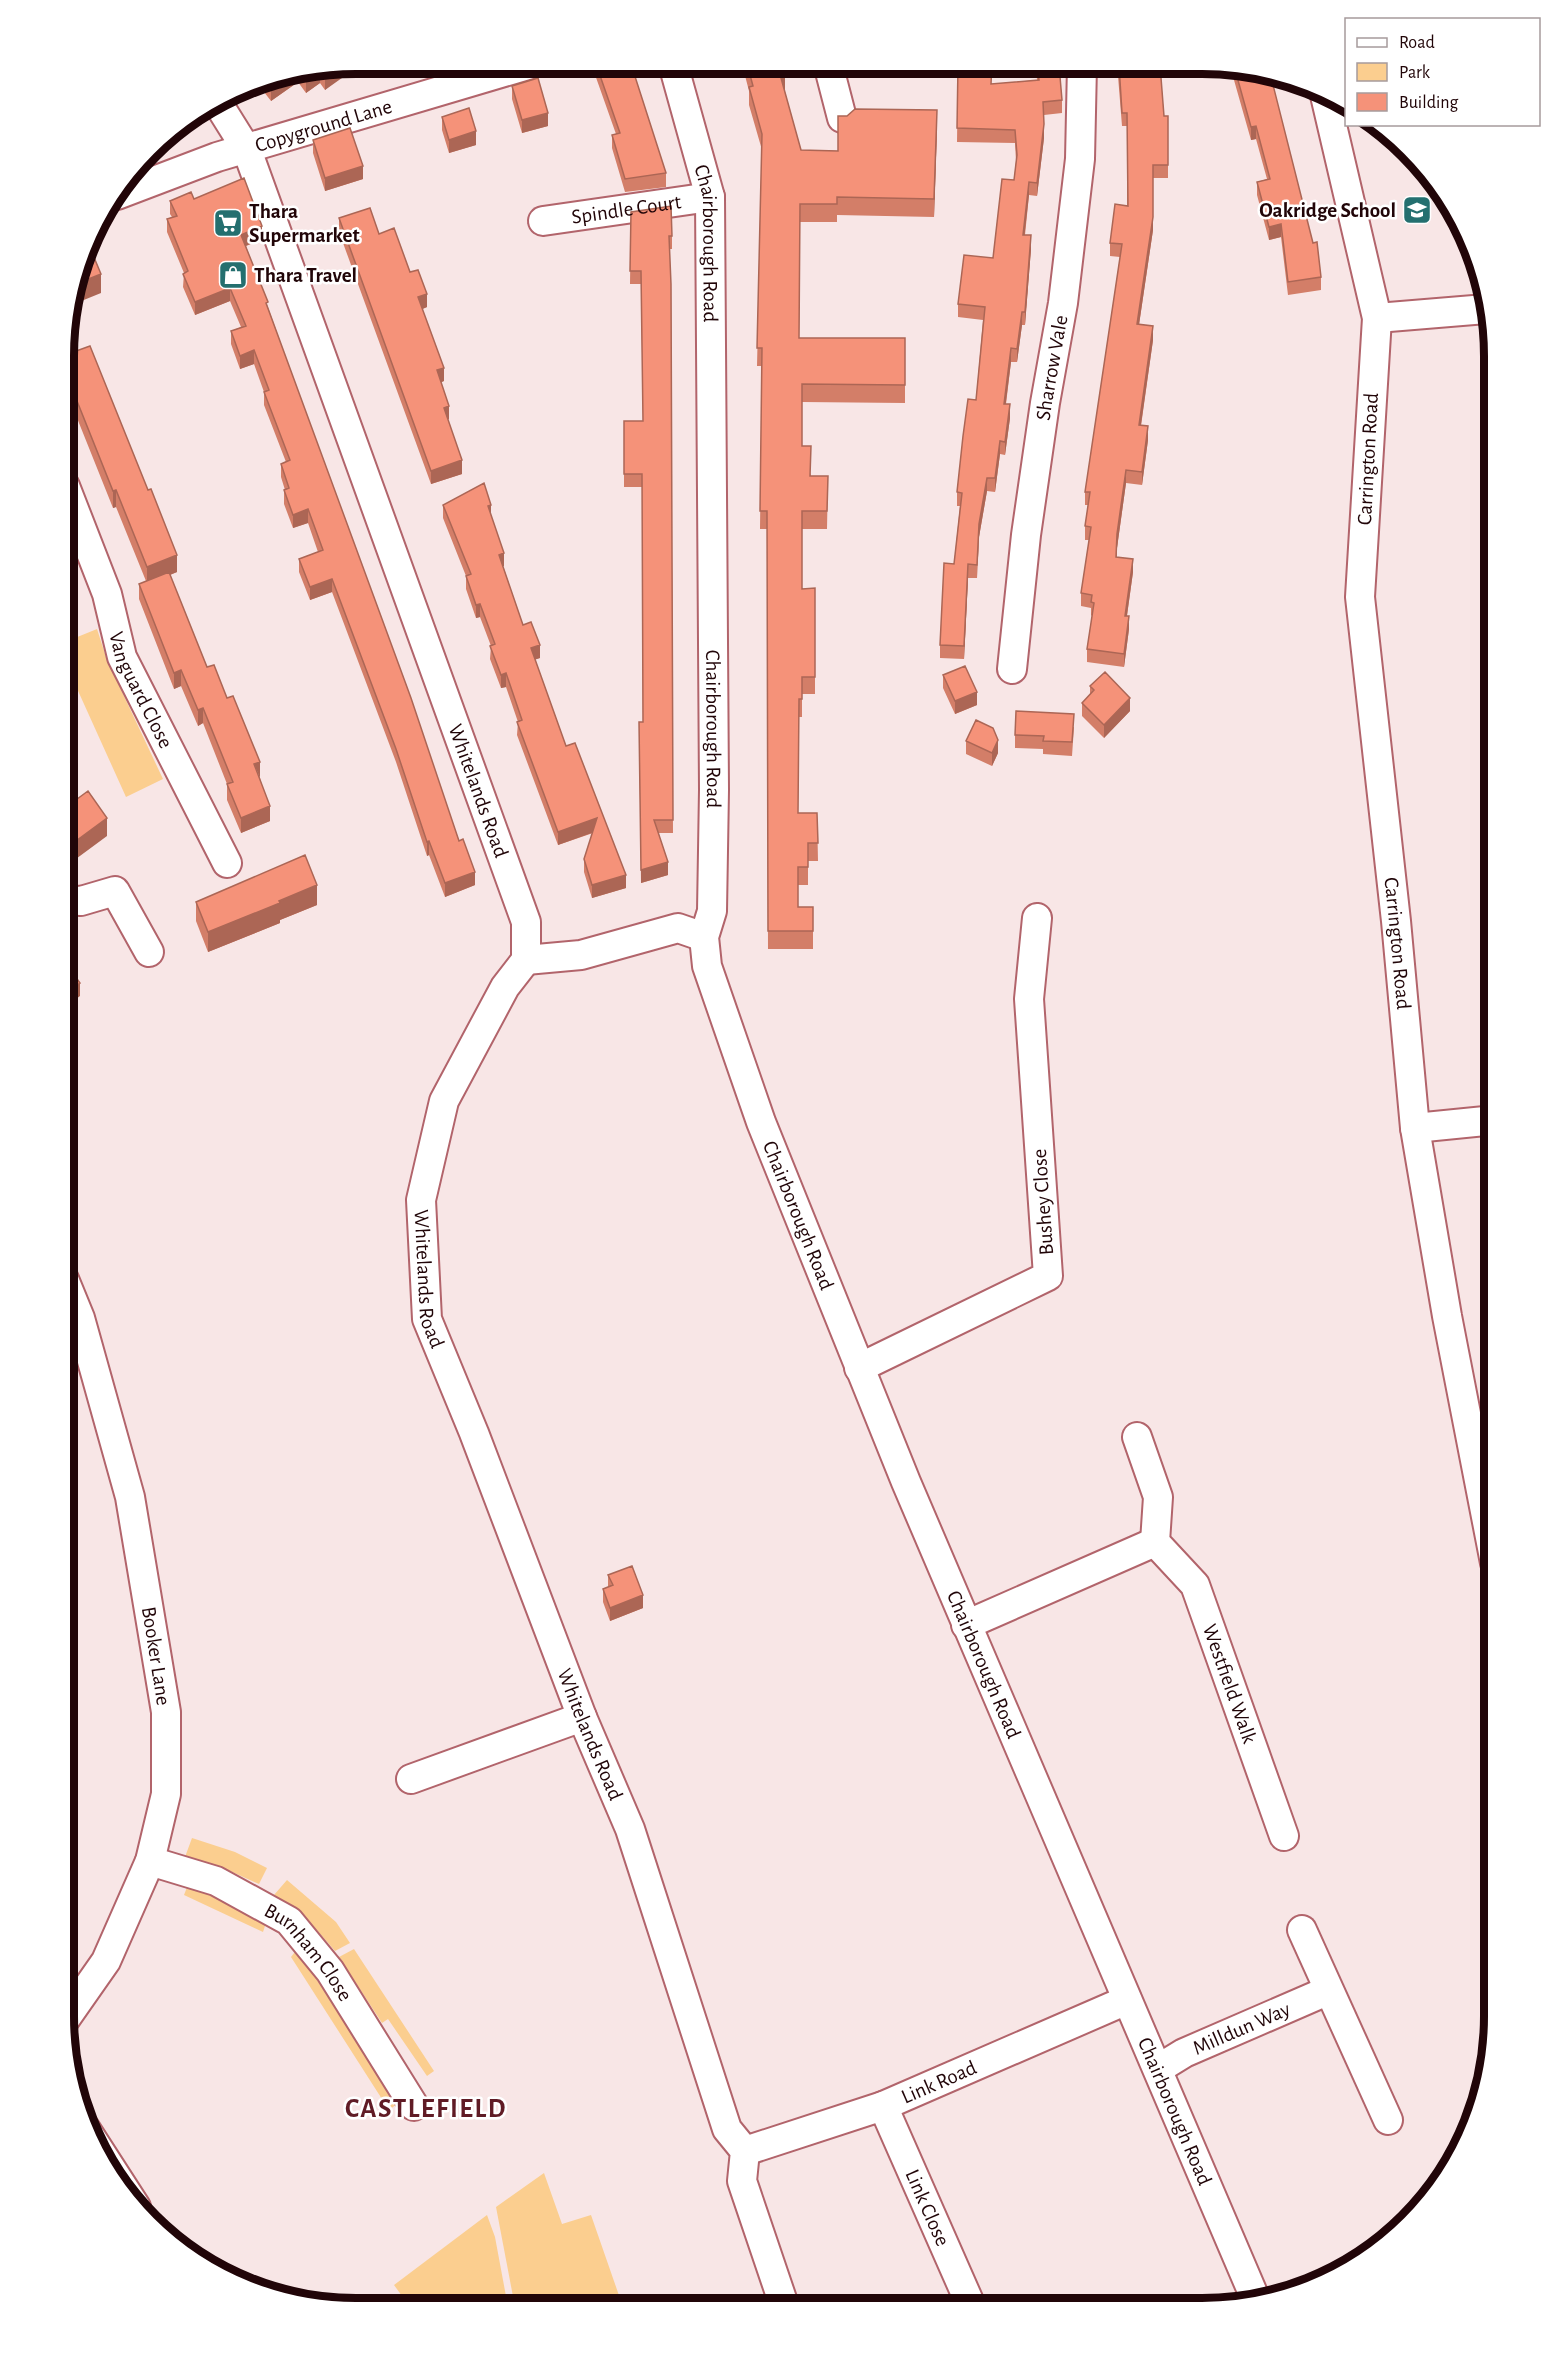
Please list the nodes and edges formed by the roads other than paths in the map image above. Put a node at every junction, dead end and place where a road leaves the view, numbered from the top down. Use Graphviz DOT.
graph roads {
  1 [pos="495,74"];
  2 [pos="676,74"];
  3 [pos="831,74"];
  4 [pos="1082,74"];
  5 [pos="1327,103"];
  6 [pos="221,108"];
  7 [pos="842,118"];
  8 [pos="247,150"];
  9 [pos="127,191"];
  10 [pos="710,197"];
  11 [pos="543,221"];
  12 [pos="1480,309"];
  13 [pos="1377,318"];
  14 [pos="74,514"];
  15 [pos="1012,669"];
  16 [pos="227,863"];
  17 [pos="74,901"];
  18 [pos="1037,918"];
  19 [pos="704,937"];
  20 [pos="149,952"];
  21 [pos="526,960"];
  22 [pos="1484,1121"];
  23 [pos="1415,1128"];
  24 [pos="74,1303"];
  25 [pos="859,1368"];
  26 [pos="1137,1437"];
  27 [pos="1484,1506"];
  28 [pos="1155,1542"];
  29 [pos="966,1625"];
  30 [pos="582,1717"];
  31 [pos="411,1779"];
  32 [pos="1284,1836"];
  33 [pos="150,1861"];
  34 [pos="1302,1930"];
  35 [pos="1327,1991"];
  36 [pos="1127,2000"];
  37 [pos="74,2007"];
  38 [pos="1158,2068"];
  39 [pos="414,2106"];
  40 [pos="884,2106"];
  41 [pos="1388,2120"];
  42 [pos="745,2151"];
  43 [pos="1254,2293"];
  44 [pos="782,2298"];
  45 [pos="968,2298"];
  1 -- 8 [label="street, Copyground Lane"];
  2 -- 10 [label="street, Chairborough Road"];
  3 -- 7 [label="street"];
  4 -- 15 [label="street, Sharrow Vale"];
  5 -- 13 [label="street, Carrington Road"];
  6 -- 8 [label="street, Whitelands Road"];
  8 -- 9 [label="street, Copyground Lane"];
  8 -- 21 [label="street, Whitelands Road"];
  10 -- 11 [label="street, Spindle Court"];
  10 -- 19 [label="street, Chairborough Road"];
  12 -- 13 [label="street"];
  13 -- 23 [label="street, Carrington Road"];
  14 -- 16 [label="street, Vanguard Close"];
  17 -- 20 [label="street"];
  18 -- 25 [label="street, Bushey Close"];
  19 -- 21 [label="street"];
  19 -- 25 [label="street, Chairborough Road"];
  21 -- 30 [label="street, Whitelands Road"];
  22 -- 23 [label="street"];
  23 -- 27 [label="street, Carrington Road"];
  24 -- 33 [label="street, Booker Lane"];
  25 -- 29 [label="street, Chairborough Road"];
  26 -- 28 [label="street"];
  28 -- 29 [label="street"];
  28 -- 32 [label="street, Westfield Walk"];
  29 -- 36 [label="street, Chairborough Road"];
  30 -- 31 [label="street"];
  30 -- 42 [label="street, Whitelands Road"];
  33 -- 37 [label="street, Booker Lane"];
  33 -- 39 [label="street, Burnham Close"];
  34 -- 35 [label="street"];
  35 -- 38 [label="street, Milldun Way"];
  35 -- 41 [label="street"];
  36 -- 38 [label="street, Chairborough Road"];
  36 -- 40 [label="street, Link Road"];
  38 -- 43 [label="street, Chairborough Road"];
  40 -- 42 [label="street, Link Road"];
  40 -- 45 [label="street, Link Close"];
  42 -- 44 [label="street"];
}
